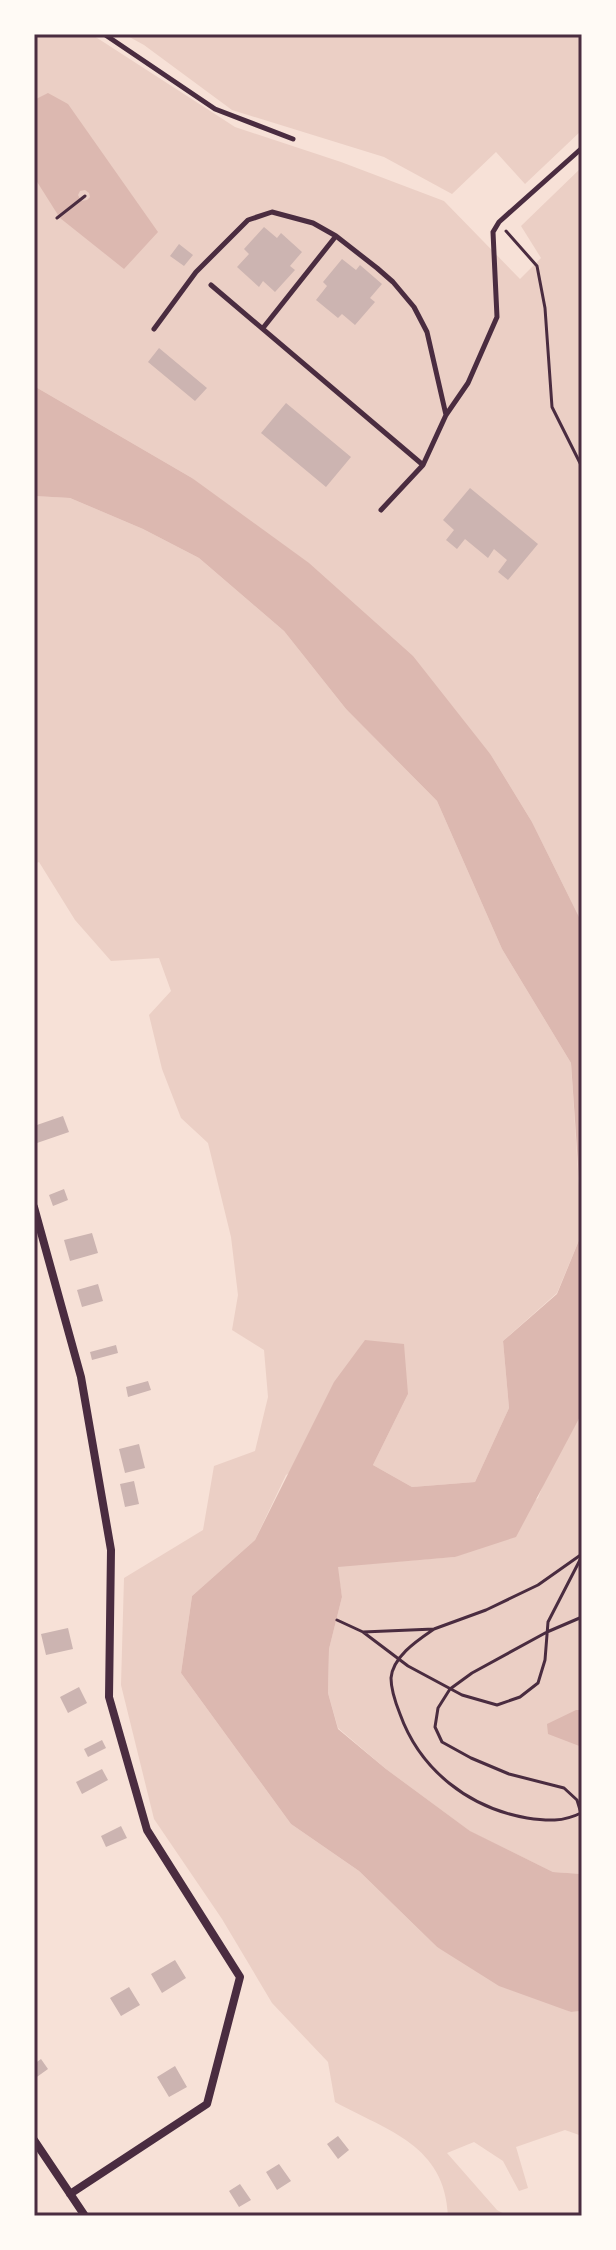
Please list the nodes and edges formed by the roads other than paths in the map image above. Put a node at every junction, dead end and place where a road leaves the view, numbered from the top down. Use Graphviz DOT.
graph roads {
  1 [pos="104,34"];
  2 [pos="293,139"];
  3 [pos="582,148"];
  4 [pos="336,236"];
  5 [pos="211,285"];
  6 [pos="263,328"];
  7 [pos="154,329"];
  8 [pos="446,415"];
  9 [pos="423,465"];
  10 [pos="381,510"];
  11 [pos="34,1207"];
  12 [pos="34,2140"];
  13 [pos="70,2194"];
  14 [pos="85,2216"];
  1 -- 2 [label="lane"];
  3 -- 8 [label="lane"];
  4 -- 6 [label="lane"];
  4 -- 7 [label="lane"];
  4 -- 8 [label="lane"];
  5 -- 6 [label="lane"];
  6 -- 9 [label="lane"];
  8 -- 9 [label="lane"];
  9 -- 10 [label="lane"];
  11 -- 13 [label="street"];
  12 -- 13 [label="street"];
  13 -- 14 [label="street"];
}
